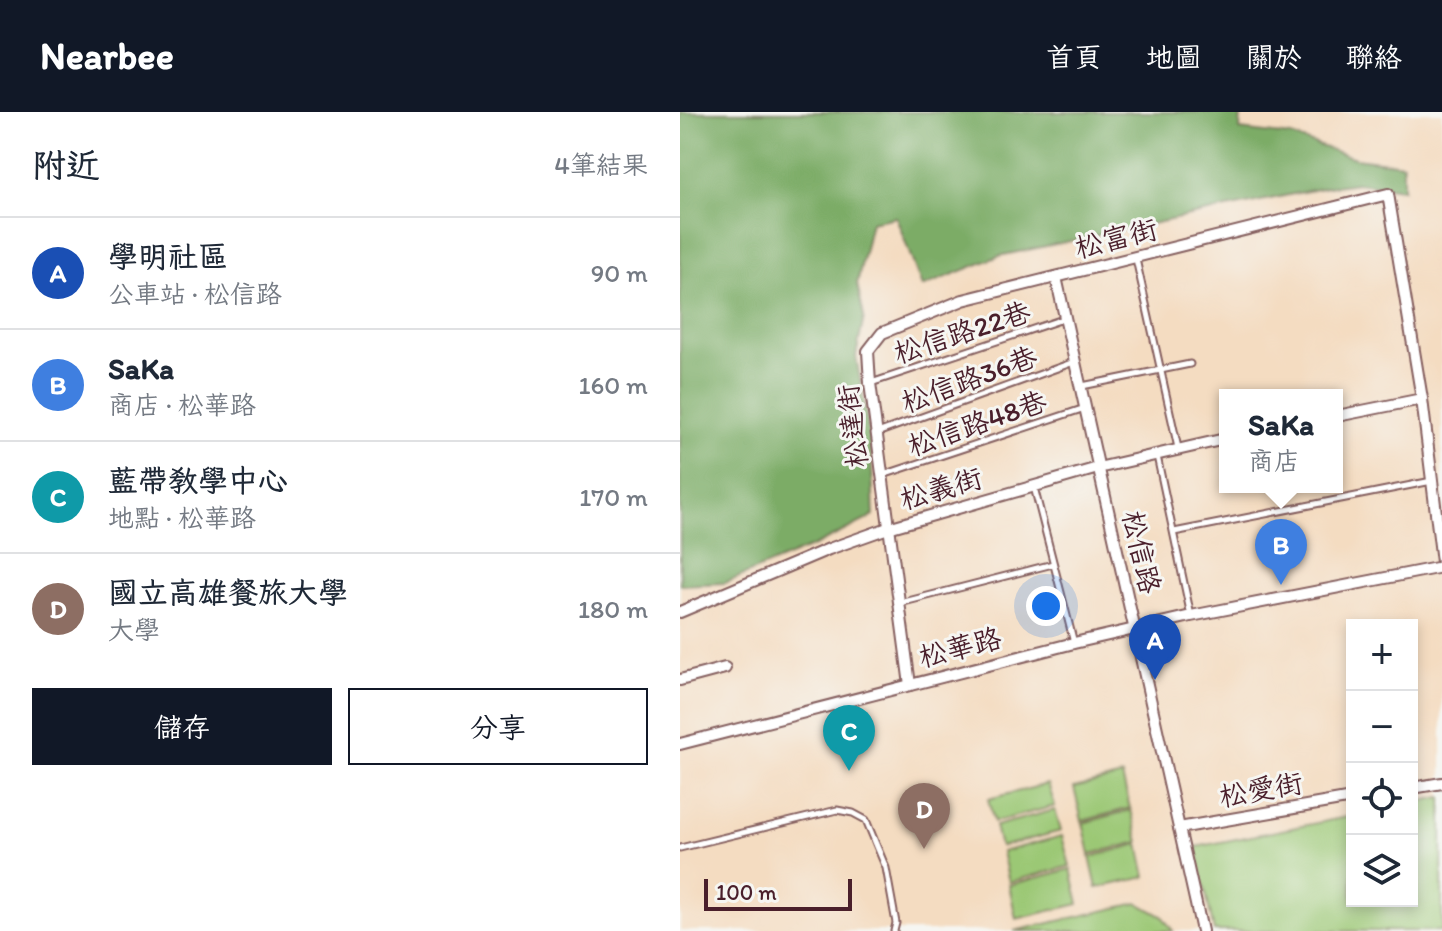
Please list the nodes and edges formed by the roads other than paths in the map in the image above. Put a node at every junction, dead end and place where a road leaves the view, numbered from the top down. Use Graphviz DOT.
graph roads {
  1 [pos="1136,258"];
  2 [pos="1056,277"];
  3 [pos="1066,318"];
  4 [pos="868,351"];
  5 [pos="1076,361"];
  6 [pos="1190,364"];
  7 [pos="1161,370"];
  8 [pos="870,383"];
  9 [pos="1081,387"];
  10 [pos="1422,399"];
  11 [pos="1085,408"];
  12 [pos="1343,415"];
  13 [pos="876,433"];
  14 [pos="1219,440"];
  15 [pos="1178,449"];
  16 [pos="1156,455"];
  17 [pos="1098,468"];
  18 [pos="882,476"];
  19 [pos="1432,481"];
  20 [pos="1034,486"];
  21 [pos="888,528"];
  22 [pos="1174,532"];
  23 [pos="1053,564"];
  24 [pos="1442,564"];
  25 [pos="899,603"];
  26 [pos="680,612"];
  27 [pos="1191,616"];
  28 [pos="1134,629"];
  29 [pos="1074,643"];
  30 [pos="725,668"];
  31 [pos="680,680"];
  32 [pos="910,685"];
  33 [pos="680,744"];
  34 [pos="1442,783"];
  35 [pos="1418,787"];
  36 [pos="1346,799"];
  37 [pos="1179,828"];
  38 [pos="680,848"];
  39 [pos="894,931"];
  40 [pos="1202,931"];
  1 -- 2 [label="street, 松富街"];
  1 -- 7 [label="lane"];
  1 -- 10 [label="street, 松富街"];
  2 -- 3 [label="street, 松信路"];
  2 -- 4 [label="street, 松富街"];
  3 -- 5 [label="street, 松信路"];
  3 -- 8 [label="lane, 松信路22巷"];
  4 -- 8 [label="street, 松達街"];
  5 -- 9 [label="street, 松信路"];
  5 -- 13 [label="lane, 松信路36巷"];
  6 -- 7 [label="lane"];
  7 -- 9 [label="lane"];
  7 -- 15 [label="lane"];
  8 -- 13 [label="street, 松達街"];
  9 -- 11 [label="street, 松信路"];
  10 -- 12 [label="street"];
  10 -- 19 [label="street"];
  11 -- 17 [label="street, 松信路"];
  11 -- 18 [label="lane, 松信路48巷"];
  13 -- 18 [label="street, 松達街"];
  14 -- 15 [label="street, 松義街"];
  15 -- 16 [label="street, 松義街"];
  16 -- 17 [label="street, 松義街"];
  16 -- 22 [label="lane"];
  17 -- 20 [label="street, 松義街"];
  17 -- 28 [label="street, 松信路"];
  18 -- 21 [label="street, 松達街"];
  19 -- 22 [label="lane"];
  19 -- 24 [label="street"];
  20 -- 21 [label="street, 松義街"];
  20 -- 23 [label="lane"];
  21 -- 25 [label="street, 松達街"];
  21 -- 26 [label="street, 松義街"];
  22 -- 27 [label="lane"];
  23 -- 25 [label="lane"];
  23 -- 29 [label="lane"];
  24 -- 27 [label="street, 松華路"];
  25 -- 32 [label="street, 松達街"];
  27 -- 28 [label="street, 松華路"];
  28 -- 29 [label="street, 松華路"];
  28 -- 37 [label="street, 松信路"];
  29 -- 32 [label="street, 松華路"];
  30 -- 31 [label="street"];
  32 -- 33 [label="street, 松華路"];
  34 -- 35 [label="street"];
  36 -- 37 [label="street, 松愛街"];
  37 -- 40 [label="street, 松信路"];
  38 -- 39 [label="lane"];
}
